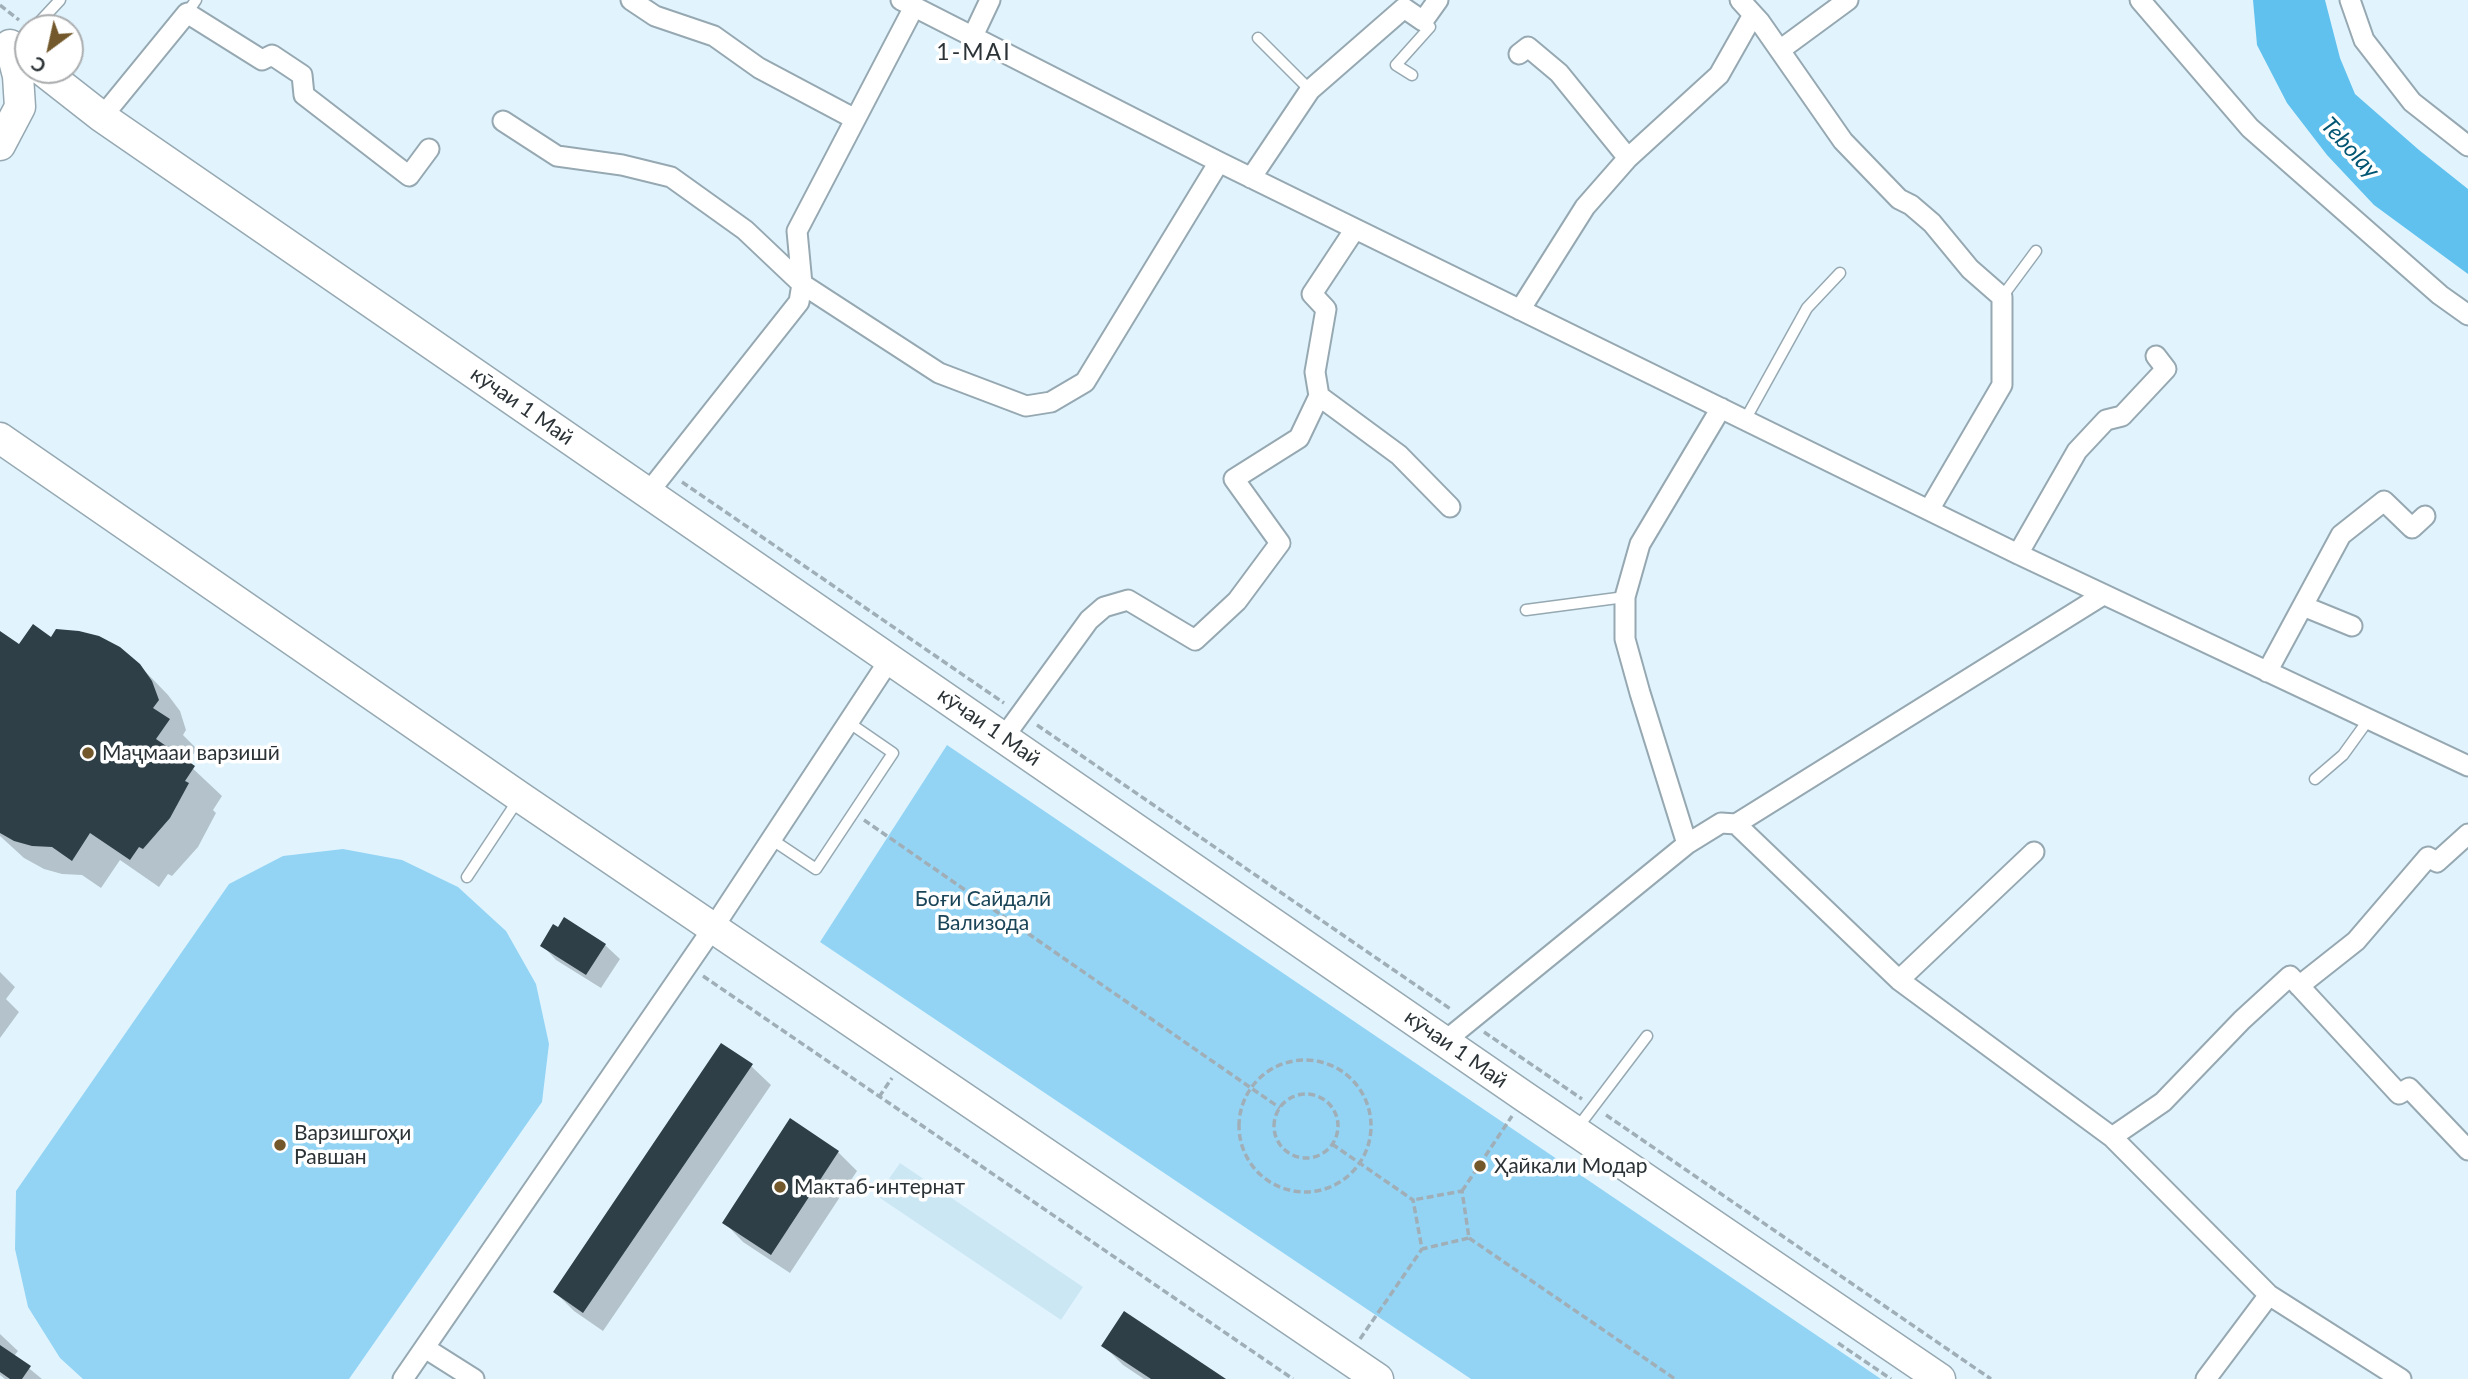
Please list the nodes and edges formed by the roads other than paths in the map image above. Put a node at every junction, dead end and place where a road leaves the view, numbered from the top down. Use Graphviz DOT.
graph roads {
  1 [pos="60,0"];
  2 [pos="631,0"];
  3 [pos="990,0"];
  4 [pos="1438,0"];
  5 [pos="1847,0"];
  6 [pos="2140,0"];
  7 [pos="2350,0"];
  8 [pos="907,4"];
  9 [pos="191,7"];
  10 [pos="1747,7"];
  11 [pos="47,14"];
  12 [pos="1423,21"];
  13 [pos="973,36"];
  14 [pos="1258,38"];
  15 [pos="1780,50"];
  16 [pos="1519,54"];
  17 [pos="1412,75"];
  18 [pos="0,77"];
  19 [pos="19,84"];
  20 [pos="60,84"];
  21 [pos="1310,90"];
  22 [pos="20,107"];
  23 [pos="99,115"];
  24 [pos="855,119"];
  25 [pos="503,121"];
  26 [pos="0,145"];
  27 [pos="2468,146"];
  28 [pos="429,149"];
  29 [pos="1628,159"];
  30 [pos="1219,162"];
  31 [pos="1251,178"];
  32 [pos="1355,229"];
  33 [pos="2036,251"];
  34 [pos="1840,273"];
  35 [pos="802,284"];
  36 [pos="2002,298"];
  37 [pos="1520,310"];
  38 [pos="2468,315"];
  39 [pos="2156,356"];
  40 [pos="1319,396"];
  41 [pos="1721,408"];
  42 [pos="1745,420"];
  43 [pos="0,438"];
  44 [pos="657,482"];
  45 [pos="1450,507"];
  46 [pos="1929,510"];
  47 [pos="2425,516"];
  48 [pos="2018,554"];
  49 [pos="2102,595"];
  50 [pos="1625,597"];
  51 [pos="2302,606"];
  52 [pos="1526,610"];
  53 [pos="2352,626"];
  54 [pos="890,659"];
  55 [pos="2267,672"];
  56 [pos="2369,719"];
  57 [pos="848,722"];
  58 [pos="1012,726"];
  59 [pos="2468,766"];
  60 [pos="2315,779"];
  61 [pos="520,797"];
  62 [pos="1736,824"];
  63 [pos="2468,834"];
  64 [pos="771,839"];
  65 [pos="1688,844"];
  66 [pos="2034,852"];
  67 [pos="467,877"];
  68 [pos="713,928"];
  69 [pos="1899,980"];
  70 [pos="2299,986"];
  71 [pos="1647,1036"];
  72 [pos="1445,1041"];
  73 [pos="1576,1131"];
  74 [pos="2112,1137"];
  75 [pos="2468,1150"];
  76 [pos="2269,1295"];
  77 [pos="425,1348"];
  78 [pos="1931,1377"];
  79 [pos="403,1379"];
  80 [pos="474,1379"];
  81 [pos="1378,1379"];
  82 [pos="2206,1379"];
  83 [pos="2401,1379"];
  1 -- 11 [label="lane"];
  2 -- 24 [label="street"];
  3 -- 13 [label="street"];
  4 -- 12 [label="street"];
  5 -- 15 [label="street"];
  6 -- 38 [label="street"];
  7 -- 27 [label="street"];
  8 -- 13 [label="street"];
  8 -- 24 [label="street"];
  9 -- 23 [label="street"];
  9 -- 28 [label="street"];
  10 -- 15 [label="street"];
  10 -- 29 [label="street"];
  12 -- 17 [label="lane"];
  12 -- 21 [label="street"];
  13 -- 30 [label="street"];
  14 -- 21 [label="lane"];
  15 -- 36 [label="street"];
  16 -- 29 [label="street"];
  18 -- 22 [label="main road"];
  19 -- 22 [label="main road"];
  20 -- 23 [label="main road, кӯчаи 1 Май"];
  21 -- 31 [label="street"];
  22 -- 23 [label="main road"];
  22 -- 26 [label="main road"];
  23 -- 44 [label="main road, кӯчаи 1 Май"];
  24 -- 35 [label="street"];
  25 -- 35 [label="street"];
  29 -- 37 [label="street"];
  30 -- 31 [label="street"];
  30 -- 35 [label="street"];
  31 -- 32 [label="street"];
  32 -- 37 [label="street"];
  32 -- 40 [label="street"];
  33 -- 36 [label="lane"];
  34 -- 42 [label="lane"];
  35 -- 44 [label="street"];
  36 -- 46 [label="street"];
  37 -- 41 [label="street"];
  39 -- 48 [label="street"];
  40 -- 45 [label="street"];
  40 -- 58 [label="street"];
  41 -- 42 [label="street"];
  41 -- 50 [label="street"];
  42 -- 46 [label="street"];
  43 -- 61 [label="main road"];
  44 -- 54 [label="main road, кӯчаи 1 Май"];
  46 -- 48 [label="street"];
  47 -- 51 [label="street"];
  48 -- 49 [label="street"];
  49 -- 55 [label="street"];
  49 -- 62 [label="street"];
  50 -- 52 [label="lane"];
  50 -- 65 [label="street"];
  51 -- 53 [label="street"];
  51 -- 55 [label="street"];
  54 -- 57 [label="street"];
  54 -- 58 [label="main road, кӯчаи 1 Май"];
  55 -- 56 [label="street"];
  56 -- 59 [label="street"];
  56 -- 60 [label="lane"];
  57 -- 64 [label="street"];
  57 -- 64 [label="lane"];
  58 -- 72 [label="main road, кӯчаи 1 Май"];
  61 -- 67 [label="lane"];
  61 -- 68 [label="main road"];
  62 -- 65 [label="street"];
  62 -- 69 [label="street"];
  63 -- 70 [label="street"];
  64 -- 68 [label="street"];
  65 -- 72 [label="street"];
  66 -- 69 [label="street"];
  68 -- 77 [label="street"];
  68 -- 81 [label="main road"];
  69 -- 74 [label="street"];
  70 -- 74 [label="street"];
  70 -- 75 [label="street"];
  71 -- 73 [label="lane"];
  72 -- 73 [label="main road, кӯчаи 1 Май"];
  73 -- 78 [label="main road, кӯчаи 1 Май"];
  74 -- 76 [label="street"];
  76 -- 82 [label="street"];
  76 -- 83 [label="street"];
  77 -- 79 [label="street"];
  77 -- 80 [label="street"];
}
